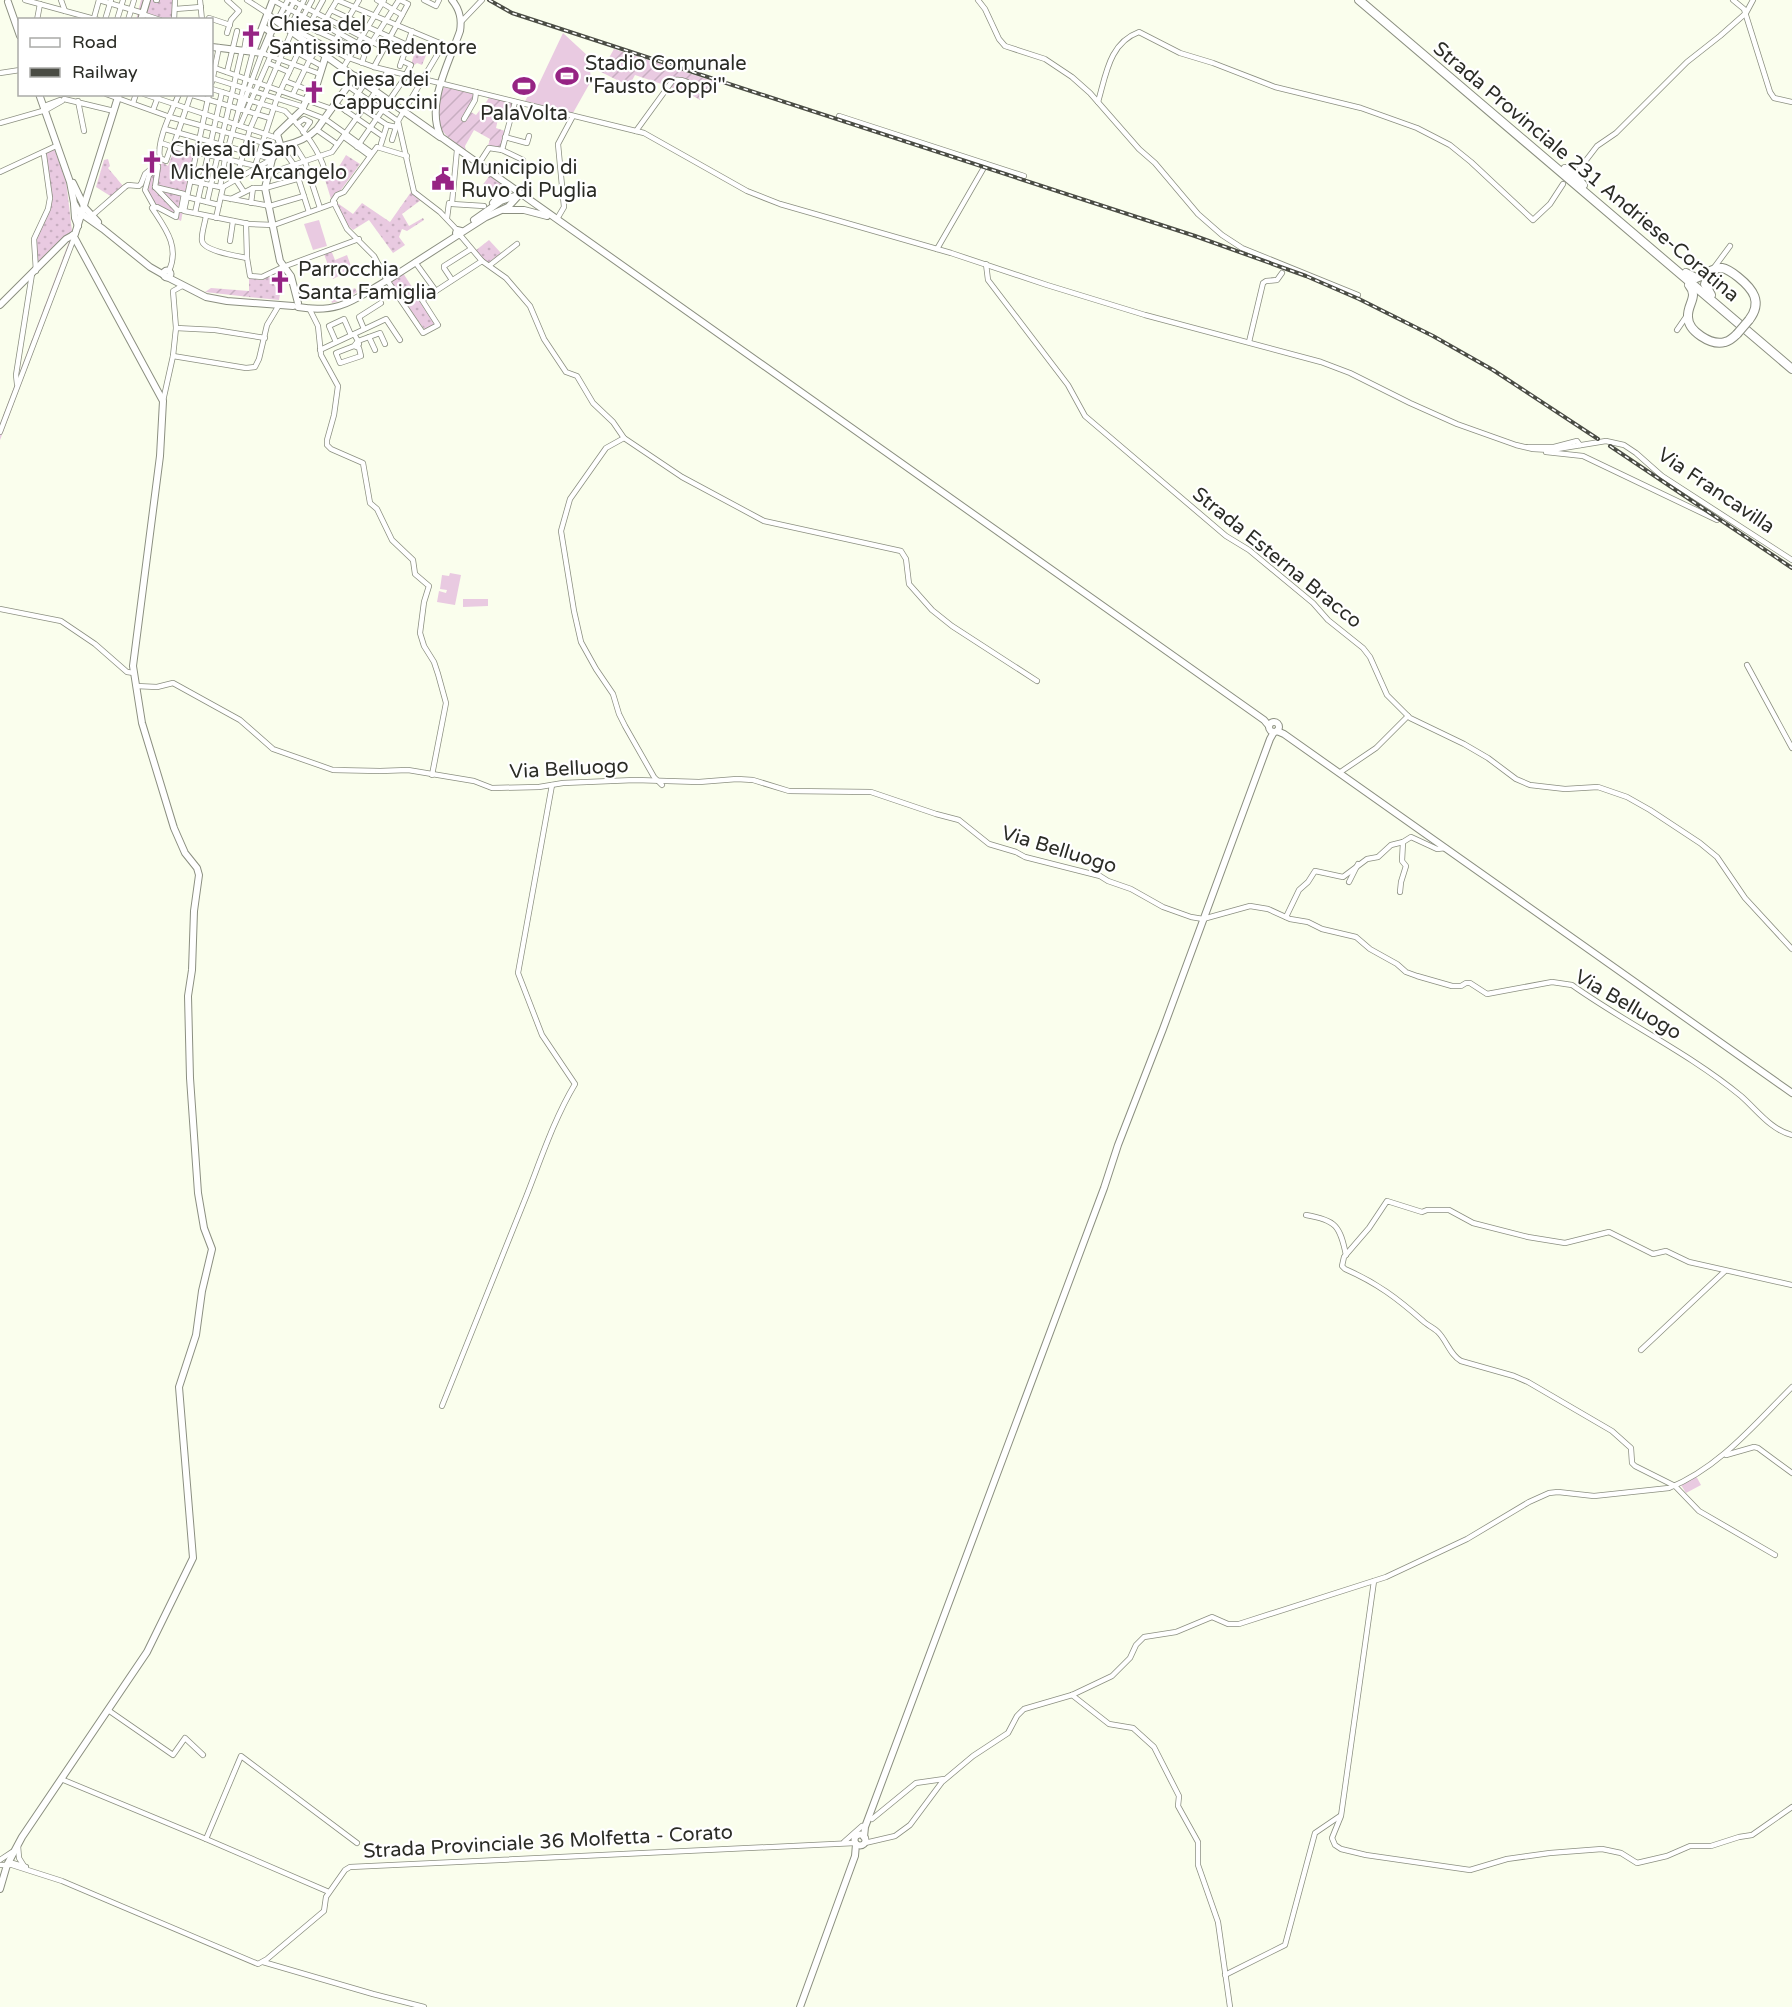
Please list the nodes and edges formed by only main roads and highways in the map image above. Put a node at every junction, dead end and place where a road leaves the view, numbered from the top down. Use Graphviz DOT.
graph roads {
  1 [pos="147,0"];
  2 [pos="273,0"];
  3 [pos="452,0"];
  4 [pos="1359,0"];
  5 [pos="1364,0"];
  6 [pos="9,1"];
  7 [pos="268,14"];
  8 [pos="143,16"];
  9 [pos="18,23"];
  10 [pos="263,27"];
  11 [pos="18,30"];
  12 [pos="215,47"];
  13 [pos="254,51"];
  14 [pos="326,55"];
  15 [pos="355,76"];
  16 [pos="41,96"];
  17 [pos="118,96"];
  18 [pos="45,108"];
  19 [pos="436,123"];
  20 [pos="429,129"];
  21 [pos="441,137"];
  22 [pos="280,145"];
  23 [pos="1548,158"];
  24 [pos="506,184"];
  25 [pos="76,191"];
  26 [pos="520,194"];
  27 [pos="1599,199"];
  28 [pos="88,202"];
  29 [pos="74,203"];
  30 [pos="1604,208"];
  31 [pos="484,209"];
  32 [pos="500,211"];
  33 [pos="82,215"];
  34 [pos="94,219"];
  35 [pos="559,221"];
  36 [pos="75,232"];
  37 [pos="459,232"];
  38 [pos="1718,265"];
  39 [pos="1680,269"];
  40 [pos="168,275"];
  41 [pos="386,278"];
  42 [pos="1687,279"];
  43 [pos="1711,295"];
  44 [pos="296,304"];
  45 [pos="0,305"];
  46 [pos="1732,318"];
  47 [pos="1687,320"];
  48 [pos="1791,366"];
  49 [pos="1273,727"];
  50 [pos="1792,1093"];
  51 [pos="3,1863"];
  52 [pos="0,1882"];
  53 [pos="800,2007"];
  1 -- 8 [label="main road"];
  2 -- 7 [label="main road"];
  3 -- 19 [label="main road"];
  4 -- 23 [label="highway, Strada Provinciale 231 Andriese-Coratina"];
  5 -- 23 [label="highway, Strada Provinciale 231 Andriese-Coratina"];
  6 -- 9 [label="main road"];
  6 -- 11 [label="main road"];
  7 -- 10 [label="main road"];
  7 -- 14 [label="main road"];
  10 -- 13 [label="main road"];
  10 -- 13 [label="main road"];
  12 -- 13 [label="main road"];
  14 -- 15 [label="main road"];
  14 -- 22 [label="main road"];
  15 -- 20 [label="main road"];
  15 -- 22 [label="main road"];
  16 -- 18 [label="main road"];
  17 -- 28 [label="main road"];
  18 -- 25 [label="main road"];
  18 -- 29 [label="main road"];
  19 -- 20 [label="main road"];
  19 -- 21 [label="main road"];
  20 -- 21 [label="main road"];
  21 -- 24 [label="main road"];
  22 -- 44 [label="main road"];
  23 -- 27 [label="highway, Strada Provinciale 231 Andriese-Coratina"];
  23 -- 27 [label="highway"];
  23 -- 30 [label="highway, Strada Provinciale 231 Andriese-Coratina"];
  23 -- 30 [label="highway"];
  24 -- 26 [label="main road"];
  24 -- 31 [label="main road"];
  25 -- 28 [label="main road"];
  25 -- 28 [label="main road"];
  26 -- 31 [label="main road"];
  26 -- 32 [label="main road"];
  26 -- 35 [label="main road"];
  27 -- 39 [label="highway, Strada Provinciale 231 Andriese-Coratina"];
  28 -- 33 [label="main road"];
  28 -- 34 [label="main road"];
  29 -- 33 [label="main road"];
  29 -- 36 [label="main road"];
  30 -- 42 [label="highway, Strada Provinciale 231 Andriese-Coratina"];
  31 -- 37 [label="main road"];
  32 -- 35 [label="main road"];
  32 -- 37 [label="main road"];
  33 -- 34 [label="main road"];
  33 -- 36 [label="main road"];
  34 -- 36 [label="main road"];
  34 -- 40 [label="main road"];
  35 -- 49 [label="main road"];
  36 -- 45 [label="main road"];
  36 -- 51 [label="main road"];
  37 -- 41 [label="main road"];
  37 -- 41 [label="main road"];
  38 -- 39 [label="highway"];
  38 -- 43 [label="highway"];
  38 -- 47 [label="highway, bridge"];
  39 -- 43 [label="highway, Strada Provinciale 231 Andriese-Coratina"];
  40 -- 44 [label="main road"];
  40 -- 44 [label="main road"];
  41 -- 44 [label="main road"];
  41 -- 44 [label="main road"];
  42 -- 46 [label="highway, Strada Provinciale 231 Andriese-Coratina"];
  42 -- 47 [label="highway"];
  43 -- 48 [label="highway, Strada Provinciale 231 Andriese-Coratina"];
  46 -- 47 [label="highway"];
  46 -- 48 [label="highway, Strada Provinciale 231 Andriese-Coratina"];
  49 -- 50 [label="main road"];
  49 -- 53 [label="main road"];
  51 -- 52 [label="main road"];
}
